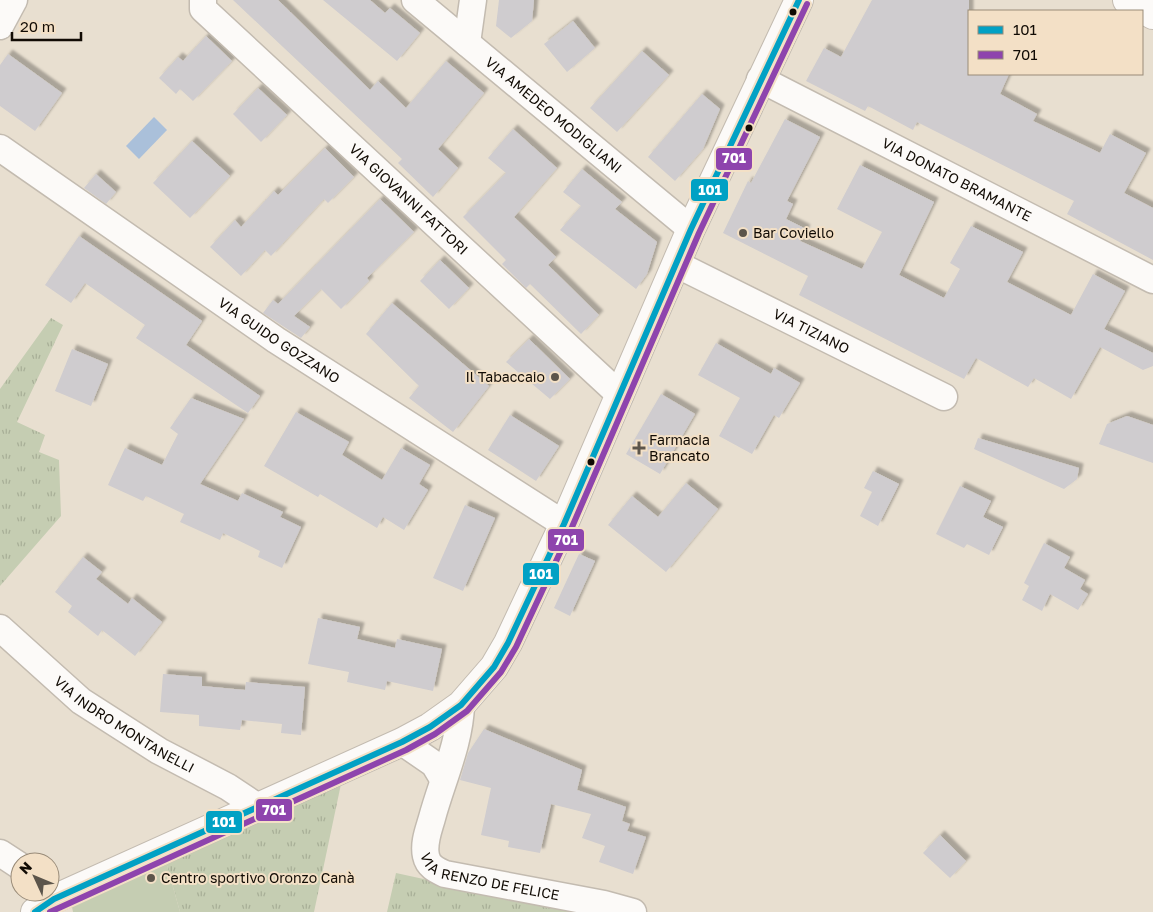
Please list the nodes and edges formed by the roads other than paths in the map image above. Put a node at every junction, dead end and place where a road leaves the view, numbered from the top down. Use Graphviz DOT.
graph roads {
  1 [pos="14,0"];
  2 [pos="203,0"];
  3 [pos="415,0"];
  4 [pos="473,0"];
  5 [pos="799,0"];
  6 [pos="1127,0"];
  7 [pos="1153,15"];
  8 [pos="0,26"];
  9 [pos="467,43"];
  10 [pos="760,79"];
  11 [pos="0,148"];
  12 [pos="691,229"];
  13 [pos="678,265"];
  14 [pos="1153,280"];
  15 [pos="620,395"];
  16 [pos="944,397"];
  17 [pos="564,524"];
  18 [pos="0,628"];
  19 [pos="461,705"];
  20 [pos="402,742"];
  21 [pos="443,779"];
  22 [pos="258,807"];
  23 [pos="60,895"];
  24 [pos="633,912"];
  1 -- 8 [label="street"];
  2 -- 15 [label="street, VIA GIOVANNI FATTORI"];
  3 -- 9 [label="street, VIA AMEDEO MODIGLIANI"];
  4 -- 9 [label="street"];
  5 -- 10 [label="main road"];
  6 -- 7 [label="main road"];
  9 -- 12 [label="street, VIA AMEDEO MODIGLIANI"];
  10 -- 12 [label="main road"];
  10 -- 14 [label="street, VIA DONATO BRAMANTE"];
  11 -- 17 [label="street, VIA GUIDO GOZZANO"];
  12 -- 13 [label="main road"];
  13 -- 15 [label="main road"];
  13 -- 16 [label="street, VIA TIZIANO"];
  15 -- 17 [label="main road"];
  17 -- 19 [label="main road"];
  18 -- 22 [label="street, VIA INDRO MONTANELLI"];
  19 -- 20 [label="main road"];
  19 -- 21 [label="street"];
  20 -- 21 [label="street"];
  20 -- 22 [label="main road"];
  21 -- 24 [label="street, VIA RENZO DE FELICE"];
  22 -- 23 [label="main road"];
}
